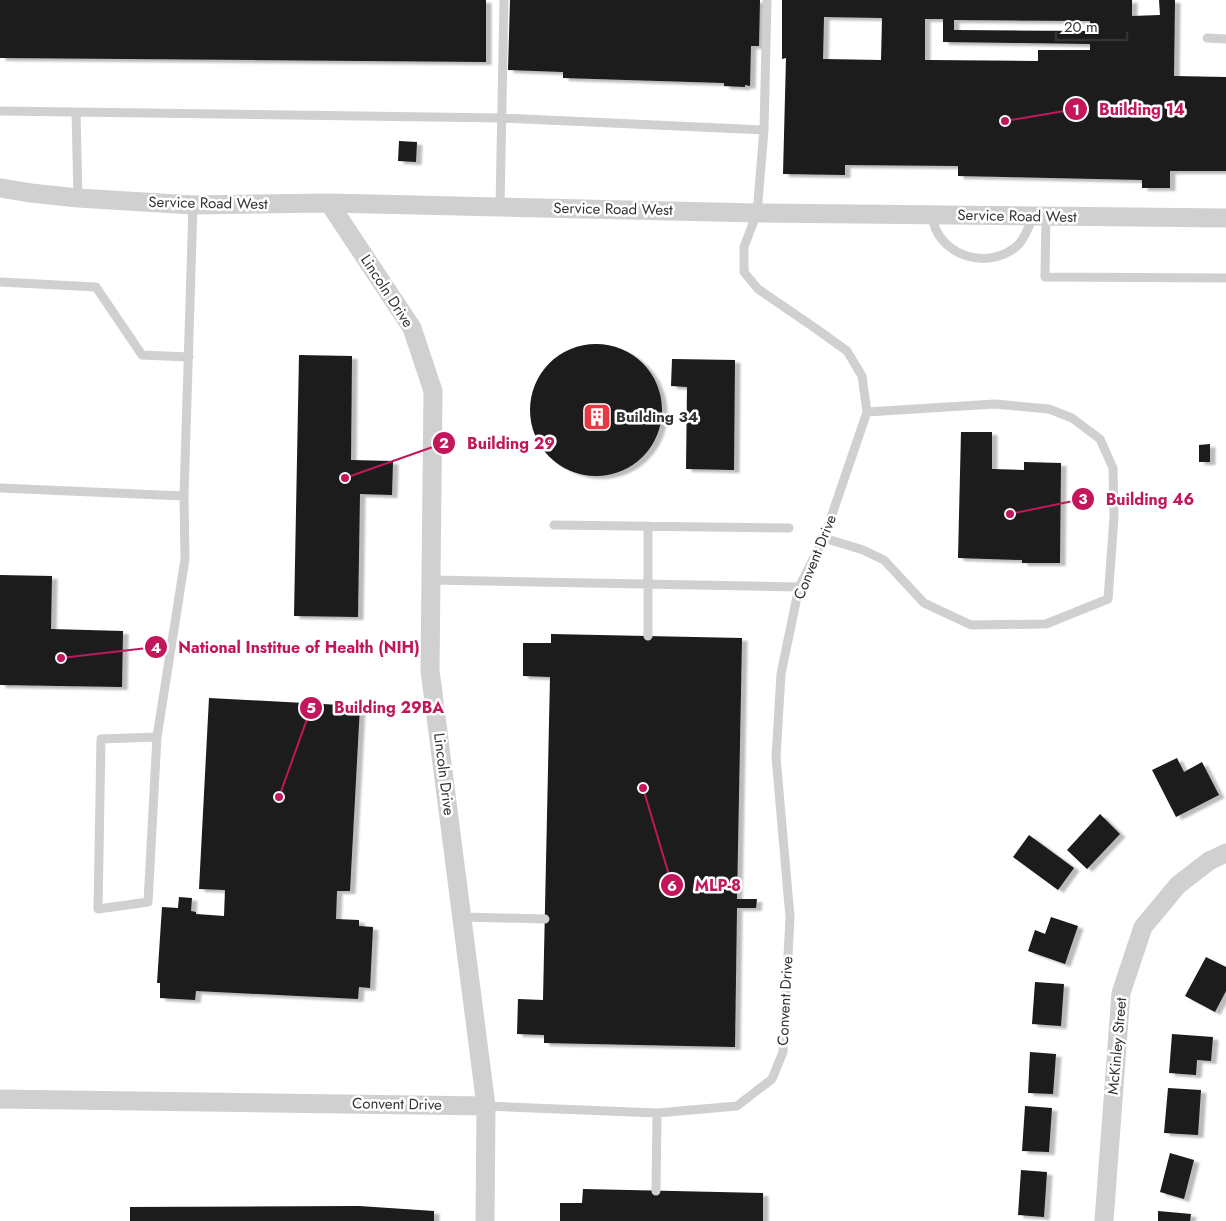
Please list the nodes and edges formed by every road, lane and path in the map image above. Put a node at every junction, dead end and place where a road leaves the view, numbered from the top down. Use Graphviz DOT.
graph roads {
  1 [pos="504,0"];
  2 [pos="767,0"];
  3 [pos="1207,38"];
  4 [pos="1226,39"];
  5 [pos="0,111"];
  6 [pos="76,112"];
  7 [pos="501,118"];
  8 [pos="764,130"];
  9 [pos="0,188"];
  10 [pos="78,198"];
  11 [pos="329,203"];
  12 [pos="193,205"];
  13 [pos="500,207"];
  14 [pos="757,213"];
  15 [pos="932,215"];
  16 [pos="1039,216"];
  17 [pos="1226,218"];
  18 [pos="1226,278"];
  19 [pos="0,282"];
  20 [pos="189,357"];
  21 [pos="867,412"];
  22 [pos="0,488"];
  23 [pos="184,496"];
  24 [pos="554,525"];
  25 [pos="648,526"];
  26 [pos="789,528"];
  27 [pos="824,538"];
  28 [pos="432,580"];
  29 [pos="647,584"];
  30 [pos="799,587"];
  31 [pos="648,636"];
  32 [pos="157,737"];
  33 [pos="1226,853"];
  34 [pos="462,917"];
  35 [pos="545,919"];
  36 [pos="0,1099"];
  37 [pos="486,1106"];
  38 [pos="657,1113"];
  39 [pos="656,1191"];
  40 [pos="485,1221"];
  41 [pos="1104,1221"];
  1 -- 7 [label="lane"];
  2 -- 8 [label="lane, Convent Drive"];
  3 -- 4 [label="lane"];
  5 -- 6 [label="lane"];
  6 -- 7 [label="lane"];
  6 -- 10 [label="lane"];
  7 -- 8 [label="lane"];
  7 -- 13 [label="lane"];
  8 -- 14 [label="lane, Convent Drive"];
  9 -- 10 [label="street, Service Road West"];
  10 -- 12 [label="street, Service Road West"];
  11 -- 12 [label="street, Service Road West"];
  11 -- 13 [label="street, Service Road West"];
  11 -- 28 [label="street, Lincoln Drive"];
  12 -- 20 [label="lane"];
  13 -- 14 [label="street, Service Road West"];
  14 -- 15 [label="street, Service Road West"];
  14 -- 21 [label="lane, Convent Drive"];
  15 -- 16 [label="street, Service Road West"];
  15 -- 16 [label="lane"];
  16 -- 17 [label="street, Service Road West"];
  16 -- 18 [label="lane"];
  19 -- 20 [label="lane"];
  20 -- 23 [label="lane"];
  21 -- 27 [label="lane, Convent Drive"];
  21 -- 27 [label="lane"];
  22 -- 23 [label="lane"];
  23 -- 32 [label="lane"];
  24 -- 25 [label="lane"];
  25 -- 26 [label="lane"];
  25 -- 29 [label="lane"];
  27 -- 30 [label="lane, Convent Drive"];
  28 -- 29 [label="lane"];
  28 -- 34 [label="street, Lincoln Drive"];
  29 -- 30 [label="lane"];
  29 -- 31 [label="lane"];
  30 -- 38 [label="lane, Convent Drive"];
  32 -- 32 [label="lane"];
  33 -- 41 [label="street, McKinley Street"];
  34 -- 35 [label="lane"];
  34 -- 37 [label="street, Lincoln Drive"];
  36 -- 37 [label="street, Convent Drive"];
  37 -- 38 [label="lane, Convent Drive"];
  37 -- 40 [label="street, Lincoln Drive"];
  38 -- 39 [label="lane"];
}
